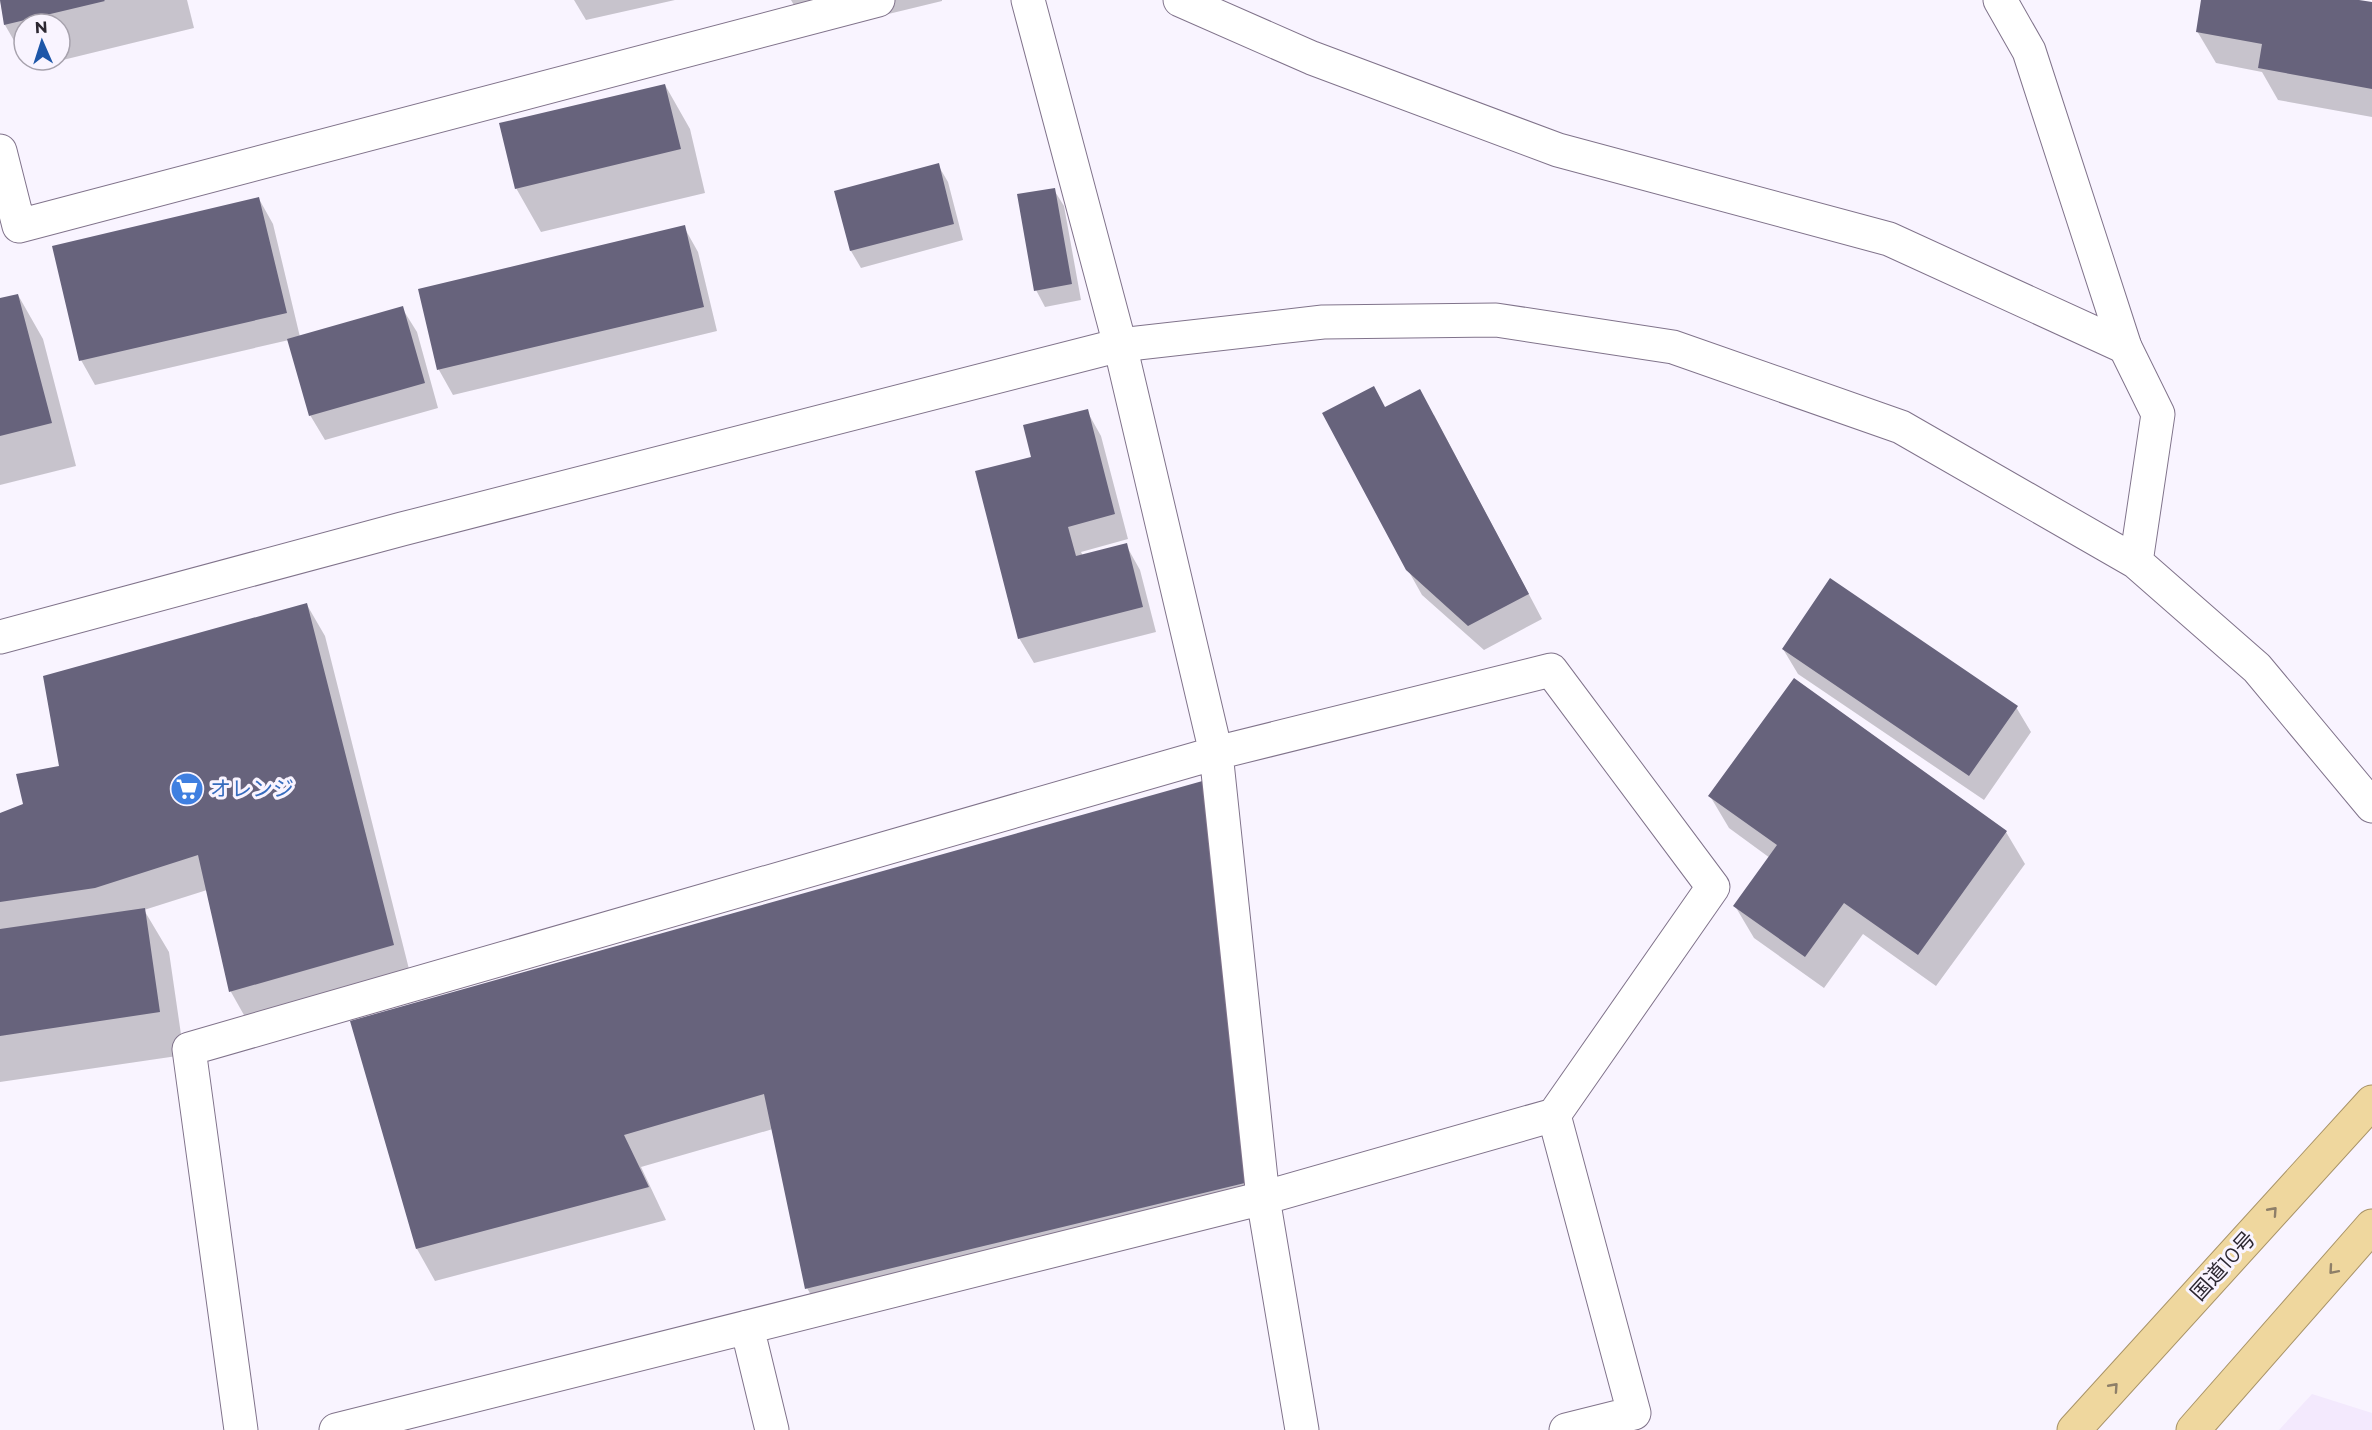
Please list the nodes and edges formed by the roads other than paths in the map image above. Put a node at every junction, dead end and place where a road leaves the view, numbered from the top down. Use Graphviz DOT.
graph roads {
  1 [pos="878,0"];
  2 [pos="1028,0"];
  3 [pos="1180,0"];
  4 [pos="2001,0"];
  5 [pos="0,151"];
  6 [pos="1120,345"];
  7 [pos="2124,347"];
  8 [pos="2136,562"];
  9 [pos="0,637"];
  10 [pos="1216,753"];
  11 [pos="2372,806"];
  12 [pos="2372,1102"];
  13 [pos="1554,1115"];
  14 [pos="1263,1198"];
  15 [pos="2372,1226"];
  16 [pos="747,1327"];
  17 [pos="241,1430"];
  18 [pos="336,1430"];
  19 [pos="772,1430"];
  20 [pos="1302,1430"];
  21 [pos="1566,1430"];
  22 [pos="2074,1430"];
  23 [pos="2193,1430"];
  1 -- 5 [label="street"];
  2 -- 6 [label="street"];
  3 -- 7 [label="street"];
  4 -- 7 [label="street"];
  6 -- 8 [label="street"];
  6 -- 9 [label="street"];
  6 -- 10 [label="street"];
  7 -- 8 [label="street"];
  8 -- 11 [label="street"];
  10 -- 13 [label="street"];
  10 -- 14 [label="street"];
  10 -- 17 [label="street"];
  22 -- 12 [label="highway, 国道10号, one-way"];
  13 -- 14 [label="street"];
  13 -- 21 [label="street"];
  14 -- 16 [label="street"];
  14 -- 20 [label="street"];
  15 -- 23 [label="highway, one-way"];
  16 -- 18 [label="street"];
  16 -- 19 [label="street"];
}
